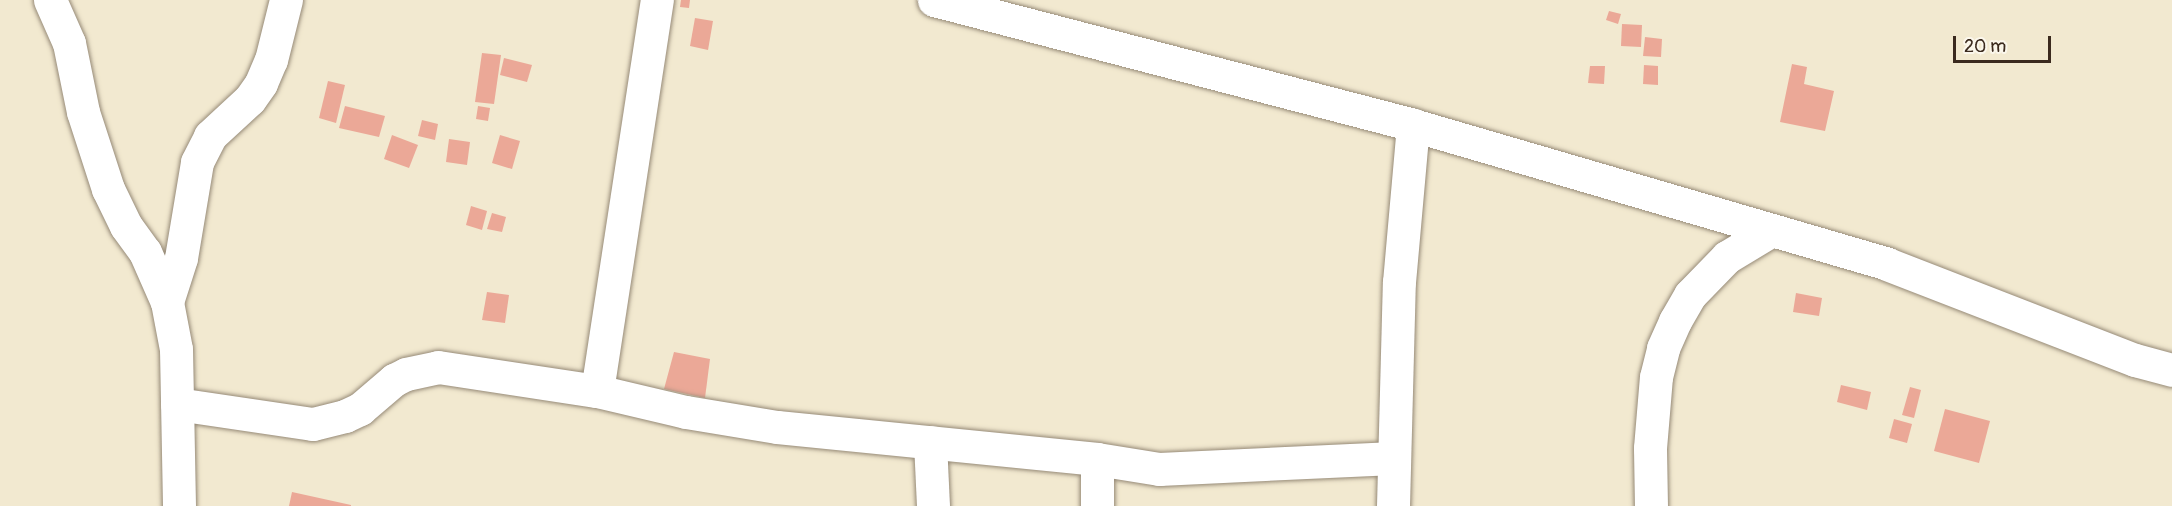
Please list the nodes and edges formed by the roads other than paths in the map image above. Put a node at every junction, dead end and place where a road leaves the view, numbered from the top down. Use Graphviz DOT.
graph roads {
  1 [pos="50,0"];
  2 [pos="286,0"];
  3 [pos="657,0"];
  4 [pos="934,0"];
  5 [pos="1413,125"];
  6 [pos="1772,231"];
  7 [pos="167,302"];
  8 [pos="2172,370"];
  9 [pos="597,392"];
  10 [pos="177,404"];
  11 [pos="930,442"];
  12 [pos="1394,458"];
  13 [pos="1097,459"];
  14 [pos="179,506"];
  15 [pos="933,506"];
  16 [pos="1096,506"];
  17 [pos="1393,506"];
  18 [pos="1651,506"];
  1 -- 7 [label="street"];
  2 -- 7 [label="street"];
  3 -- 9 [label="street"];
  4 -- 5 [label="street"];
  5 -- 6 [label="street"];
  5 -- 12 [label="street"];
  6 -- 8 [label="street"];
  6 -- 18 [label="street"];
  7 -- 10 [label="street"];
  9 -- 10 [label="street"];
  9 -- 11 [label="street"];
  10 -- 14 [label="street"];
  11 -- 13 [label="street"];
  11 -- 15 [label="street"];
  12 -- 13 [label="street"];
  12 -- 17 [label="street"];
  13 -- 16 [label="street"];
}
